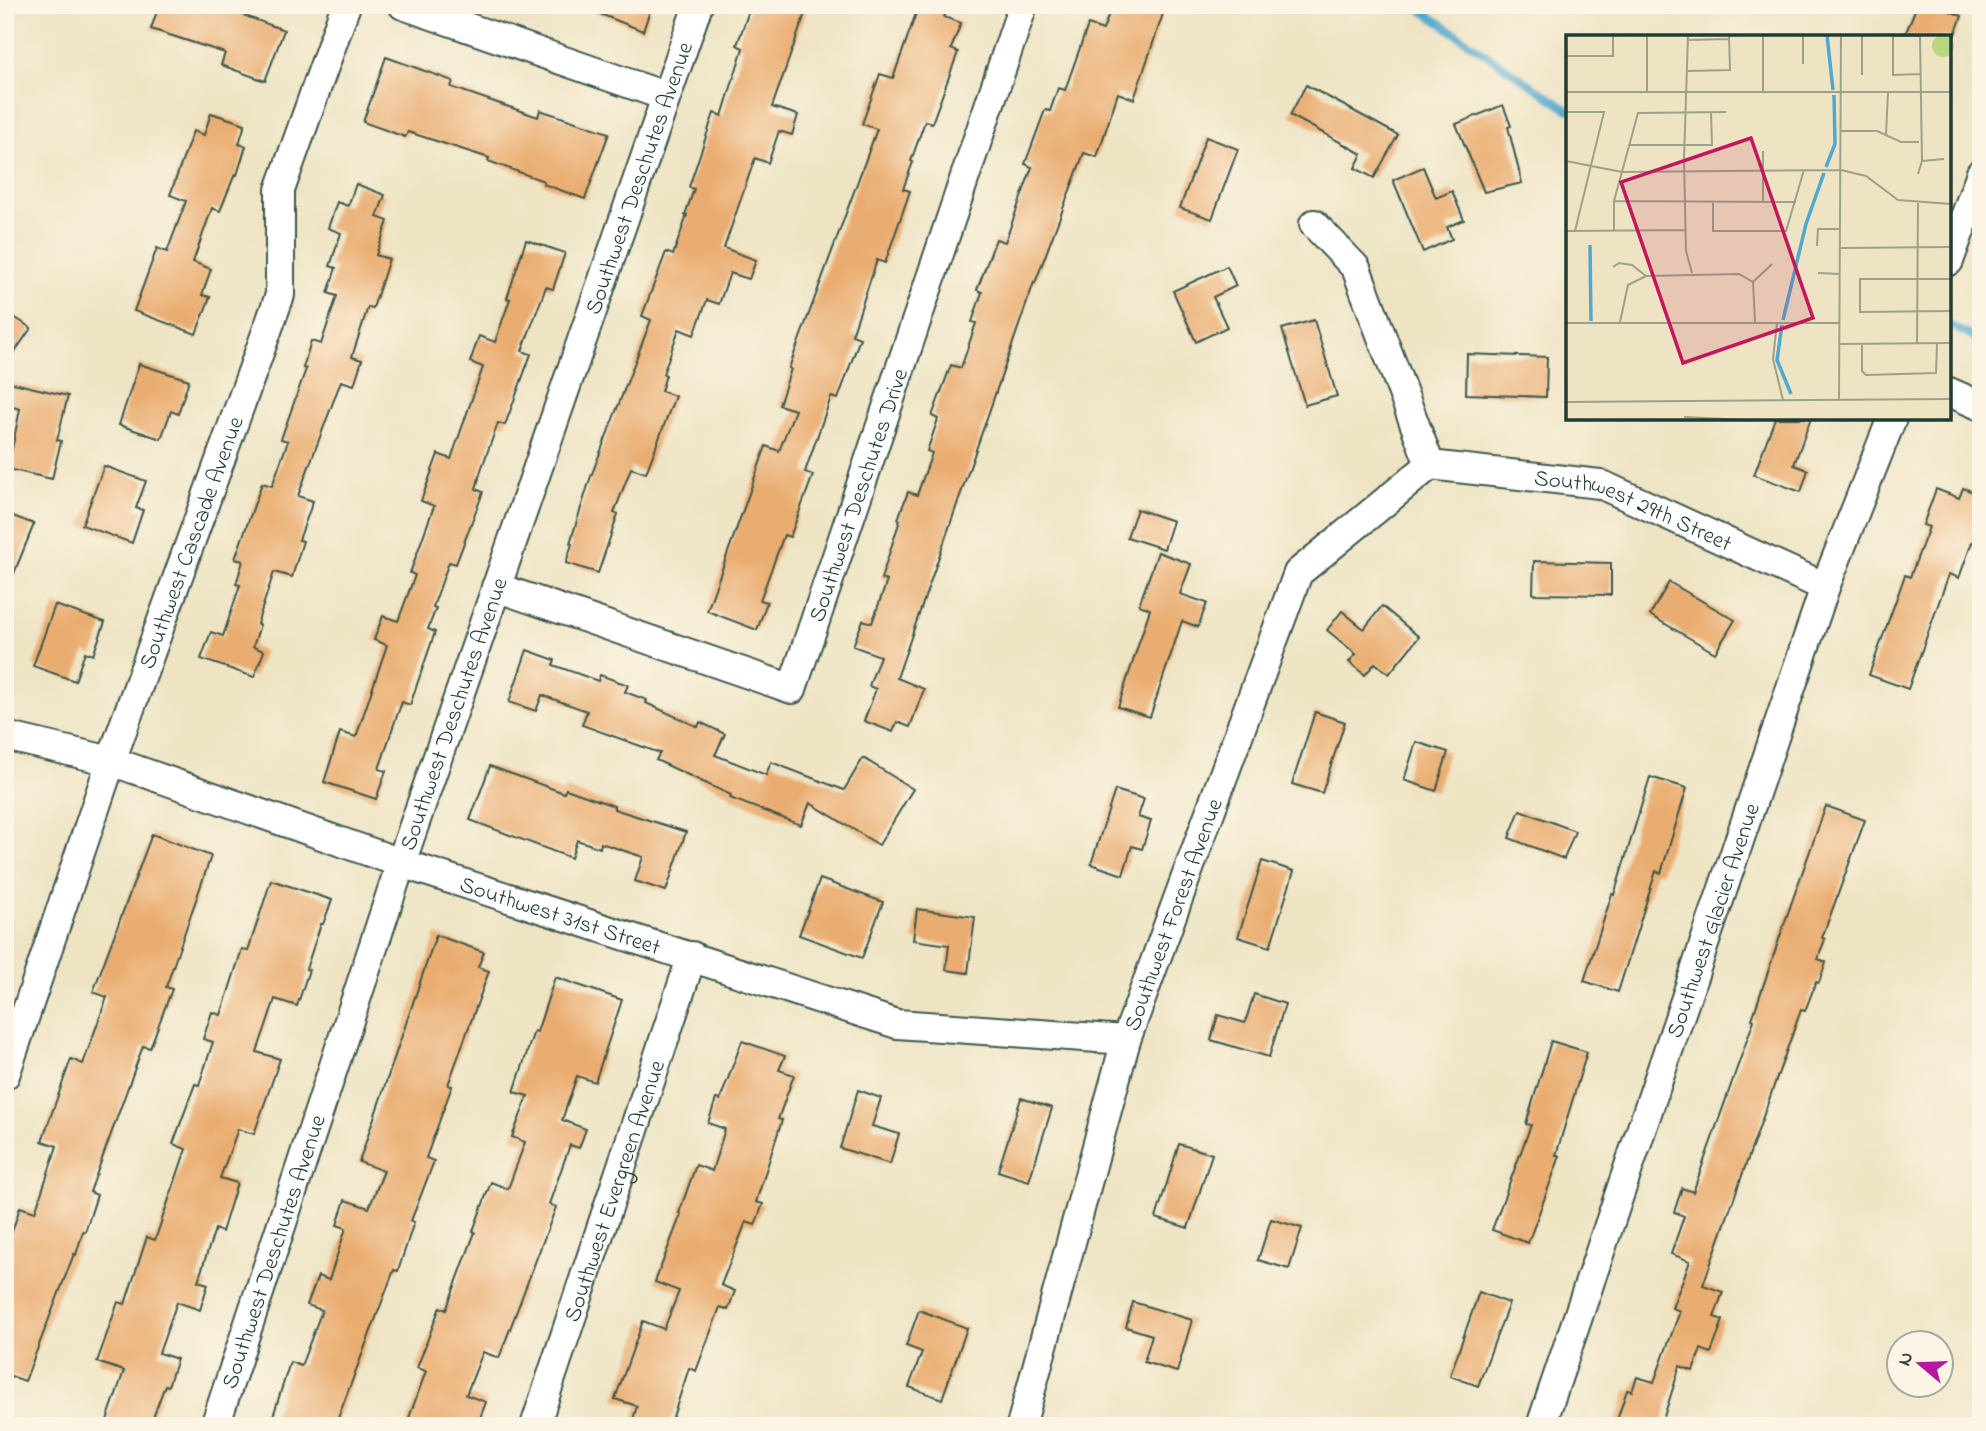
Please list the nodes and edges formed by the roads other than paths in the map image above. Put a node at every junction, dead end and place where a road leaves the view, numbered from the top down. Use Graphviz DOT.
graph roads {
  1 [pos="346,5"];
  2 [pos="403,5"];
  3 [pos="698,5"];
  4 [pos="1023,5"];
  5 [pos="665,96"];
  6 [pos="1981,173"];
  7 [pos="1314,224"];
  8 [pos="1951,256"];
  9 [pos="1951,393"];
  10 [pos="1981,406"];
  11 [pos="1891,420"];
  12 [pos="1430,465"];
  13 [pos="496,587"];
  14 [pos="1825,587"];
  15 [pos="5,736"];
  16 [pos="111,761"];
  17 [pos="401,863"];
  18 [pos="692,956"];
  19 [pos="1126,1040"];
  20 [pos="5,1075"];
  21 [pos="215,1426"];
  22 [pos="535,1426"];
  23 [pos="1021,1426"];
  24 [pos="1541,1426"];
  1 -- 16 [label="street, Southwest Cascade Avenue"];
  2 -- 5 [label="street"];
  3 -- 5 [label="street, Southwest Deschutes Avenue"];
  4 -- 13 [label="street, Southwest Deschutes Drive"];
  5 -- 13 [label="street, Southwest Deschutes Avenue"];
  6 -- 8 [label="street"];
  7 -- 12 [label="street"];
  9 -- 10 [label="street"];
  11 -- 14 [label="street, Southwest Glacier Avenue"];
  12 -- 14 [label="street, Southwest 29th Street"];
  12 -- 19 [label="street, Southwest Forest Avenue"];
  13 -- 17 [label="street, Southwest Deschutes Avenue"];
  14 -- 24 [label="street, Southwest Glacier Avenue"];
  15 -- 16 [label="street, Southwest 31st Street"];
  16 -- 17 [label="street, Southwest 31st Street"];
  16 -- 20 [label="street, Southwest Cascade Avenue"];
  17 -- 18 [label="street, Southwest 31st Street"];
  17 -- 21 [label="street, Southwest Deschutes Avenue"];
  18 -- 19 [label="street, Southwest 31st Street"];
  18 -- 22 [label="street, Southwest Evergreen Avenue"];
  19 -- 23 [label="street, Southwest Forest Avenue"];
}
